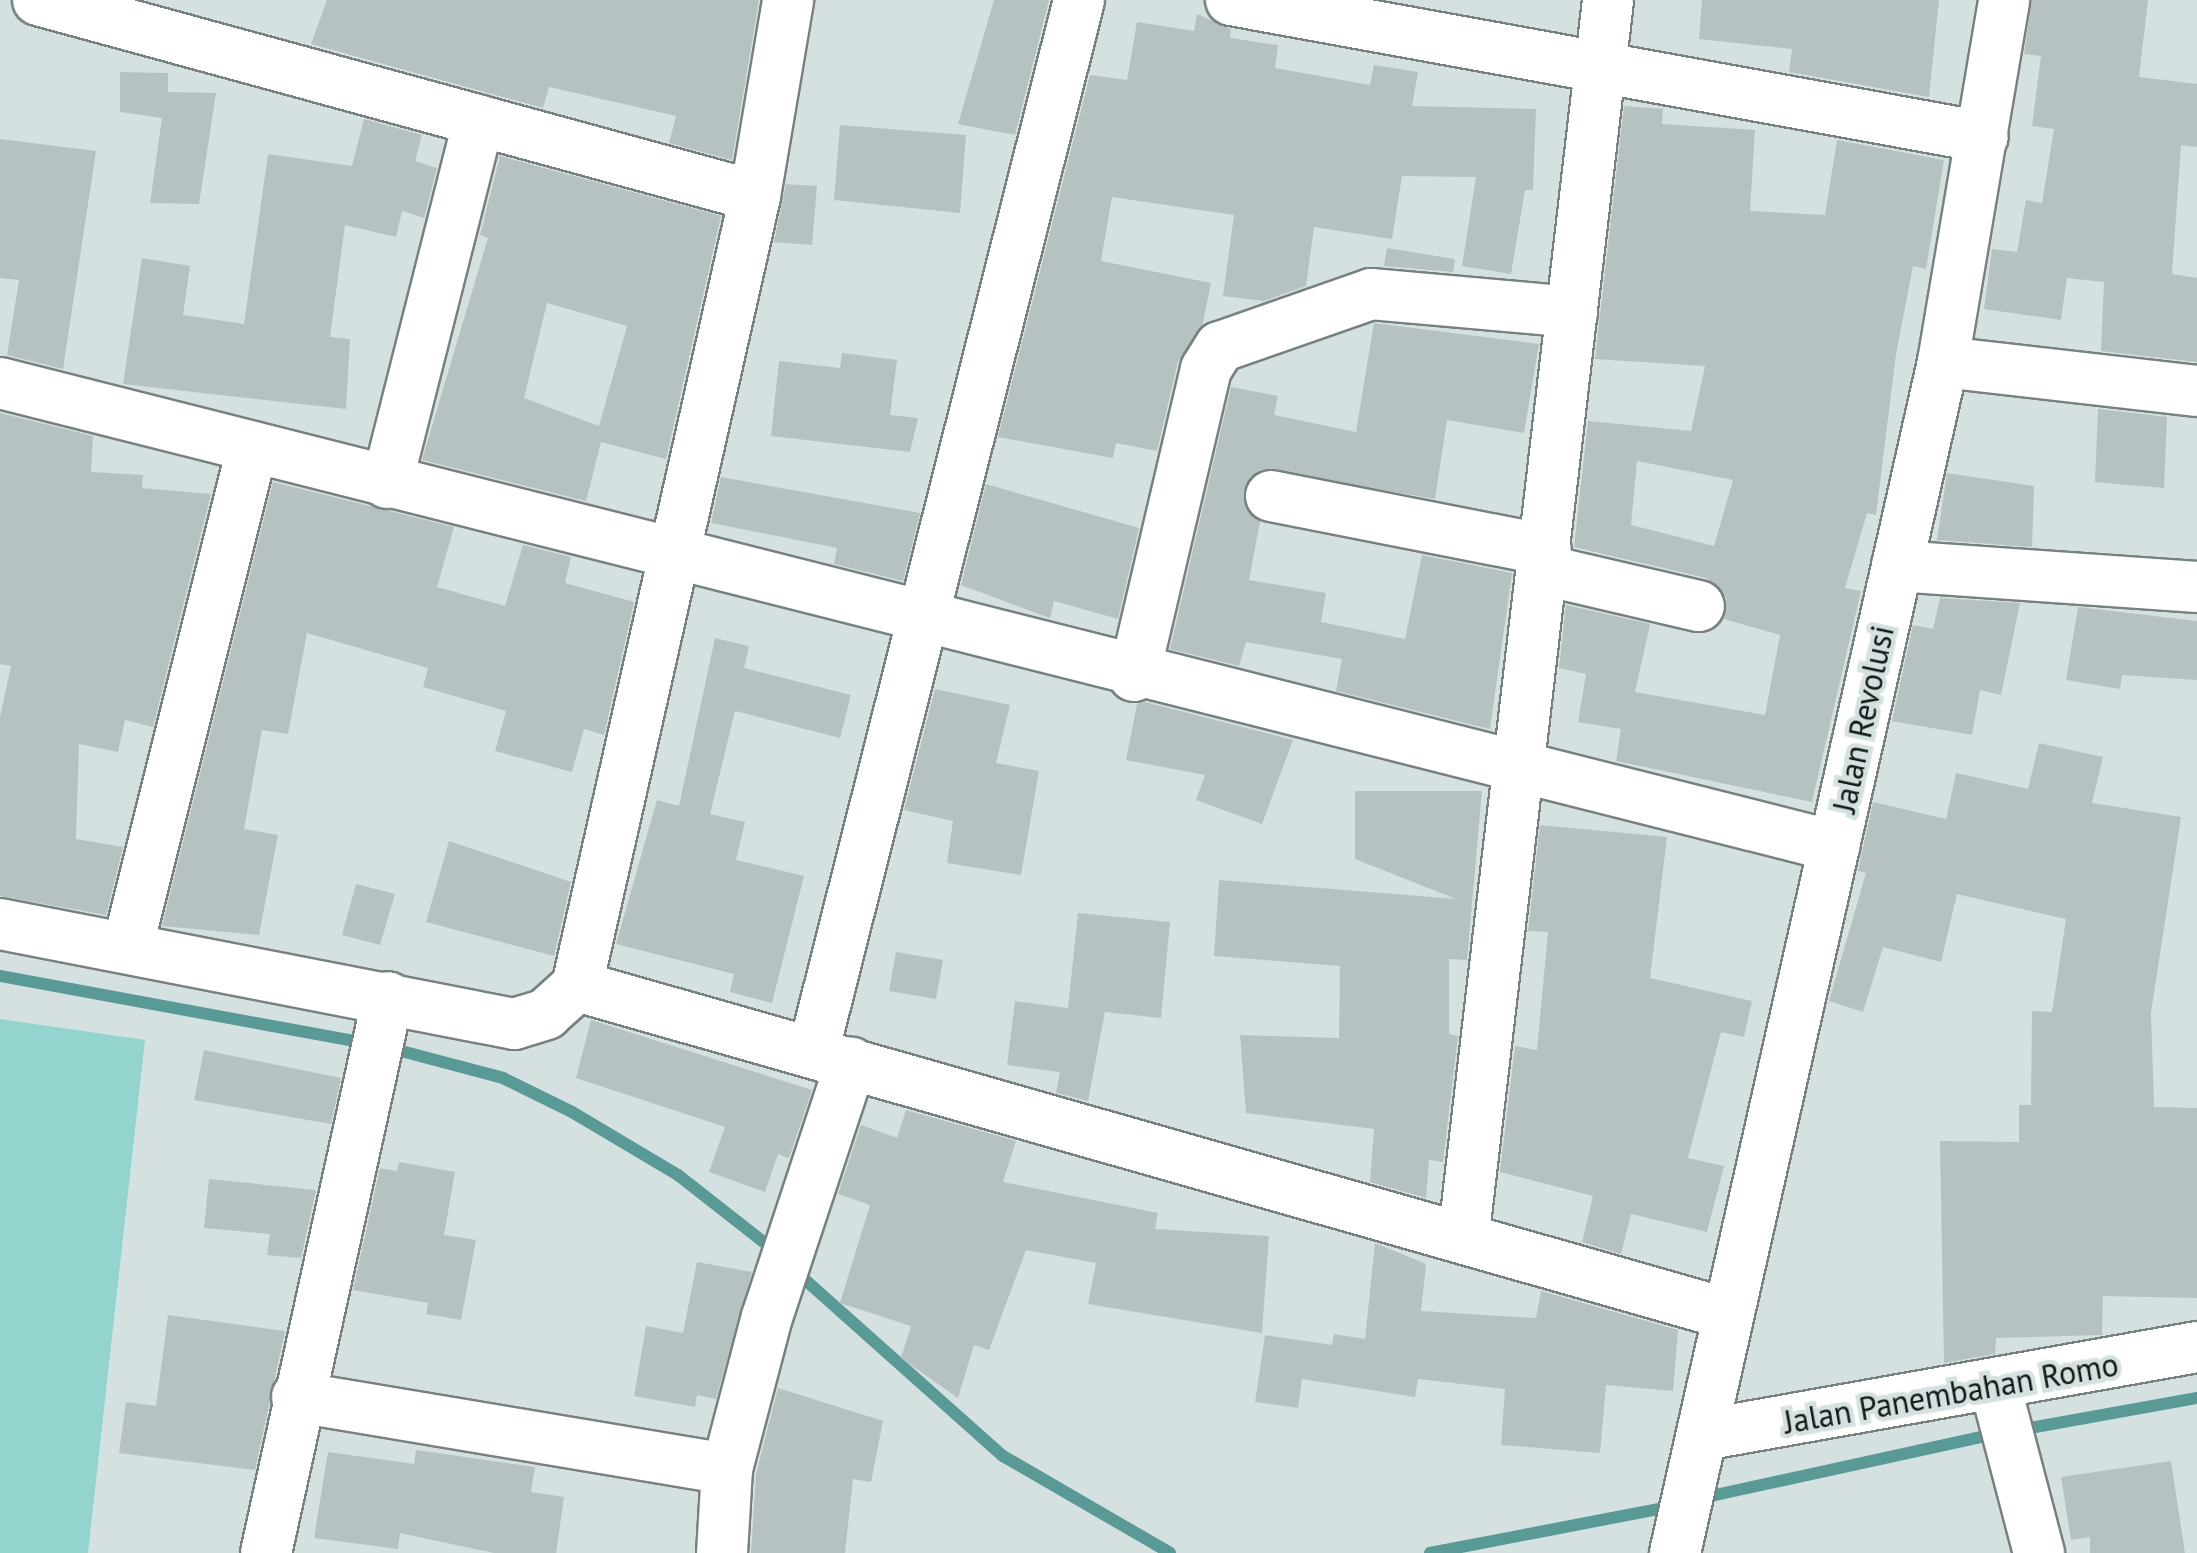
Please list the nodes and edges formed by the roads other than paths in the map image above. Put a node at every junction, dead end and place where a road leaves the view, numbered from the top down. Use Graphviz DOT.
graph roads {
  1 [pos="38,0"];
  2 [pos="788,0"];
  3 [pos="1079,0"];
  4 [pos="1230,0"];
  5 [pos="1608,0"];
  6 [pos="2004,0"];
  7 [pos="1599,71"];
  8 [pos="479,120"];
  9 [pos="1982,137"];
  10 [pos="755,196"];
  11 [pos="1572,312"];
  12 [pos="1942,362"];
  13 [pos="0,383"];
  14 [pos="2197,391"];
  15 [pos="252,449"];
  16 [pos="388,482"];
  17 [pos="1271,496"];
  18 [pos="672,554"];
  19 [pos="1545,560"];
  20 [pos="1896,566"];
  21 [pos="2197,587"];
  22 [pos="1699,606"];
  23 [pos="926,618"];
  24 [pos="1134,676"];
  25 [pos="1516,767"];
  26 [pos="1834,846"];
  27 [pos="0,924"];
  28 [pos="128,946"];
  29 [pos="577,986"];
  30 [pos="386,1007"];
  31 [pos="832,1056"];
  32 [pos="1464,1232"];
  33 [pos="1728,1314"];
  34 [pos="2197,1347"];
  35 [pos="297,1398"];
  36 [pos="2000,1400"];
  37 [pos="1698,1451"];
  38 [pos="727,1469"];
  39 [pos="266,1553"];
  40 [pos="722,1553"];
  41 [pos="1675,1553"];
  42 [pos="2039,1553"];
  1 -- 8 [label="street"];
  2 -- 10 [label="street"];
  3 -- 23 [label="street"];
  4 -- 7 [label="street"];
  5 -- 7 [label="street"];
  6 -- 9 [label="street, Jalan Revolusi"];
  7 -- 9 [label="street"];
  7 -- 11 [label="street"];
  8 -- 10 [label="street"];
  8 -- 16 [label="street"];
  9 -- 12 [label="street, Jalan Revolusi"];
  10 -- 18 [label="street"];
  11 -- 19 [label="street"];
  11 -- 24 [label="street"];
  12 -- 14 [label="street"];
  12 -- 20 [label="street, Jalan Revolusi"];
  13 -- 15 [label="street"];
  15 -- 16 [label="street"];
  15 -- 28 [label="street"];
  16 -- 18 [label="street"];
  17 -- 19 [label="street"];
  18 -- 23 [label="street"];
  18 -- 29 [label="street"];
  19 -- 22 [label="street"];
  19 -- 25 [label="street"];
  20 -- 21 [label="street"];
  20 -- 26 [label="street, Jalan Revolusi"];
  23 -- 24 [label="street"];
  23 -- 31 [label="street"];
  24 -- 25 [label="street"];
  25 -- 26 [label="street"];
  25 -- 32 [label="street"];
  26 -- 33 [label="street, Jalan Revolusi"];
  27 -- 28 [label="street"];
  28 -- 30 [label="street"];
  29 -- 30 [label="street"];
  29 -- 31 [label="street"];
  30 -- 35 [label="street"];
  31 -- 32 [label="street"];
  31 -- 38 [label="street"];
  32 -- 33 [label="street"];
  33 -- 37 [label="street, Jalan Revolusi"];
  34 -- 36 [label="street, Jalan Panembahan Romo"];
  35 -- 38 [label="street"];
  35 -- 39 [label="street"];
  36 -- 37 [label="street, Jalan Panembahan Romo"];
  36 -- 42 [label="street"];
  37 -- 41 [label="street, Jalan Revolusi"];
  38 -- 40 [label="street"];
}
